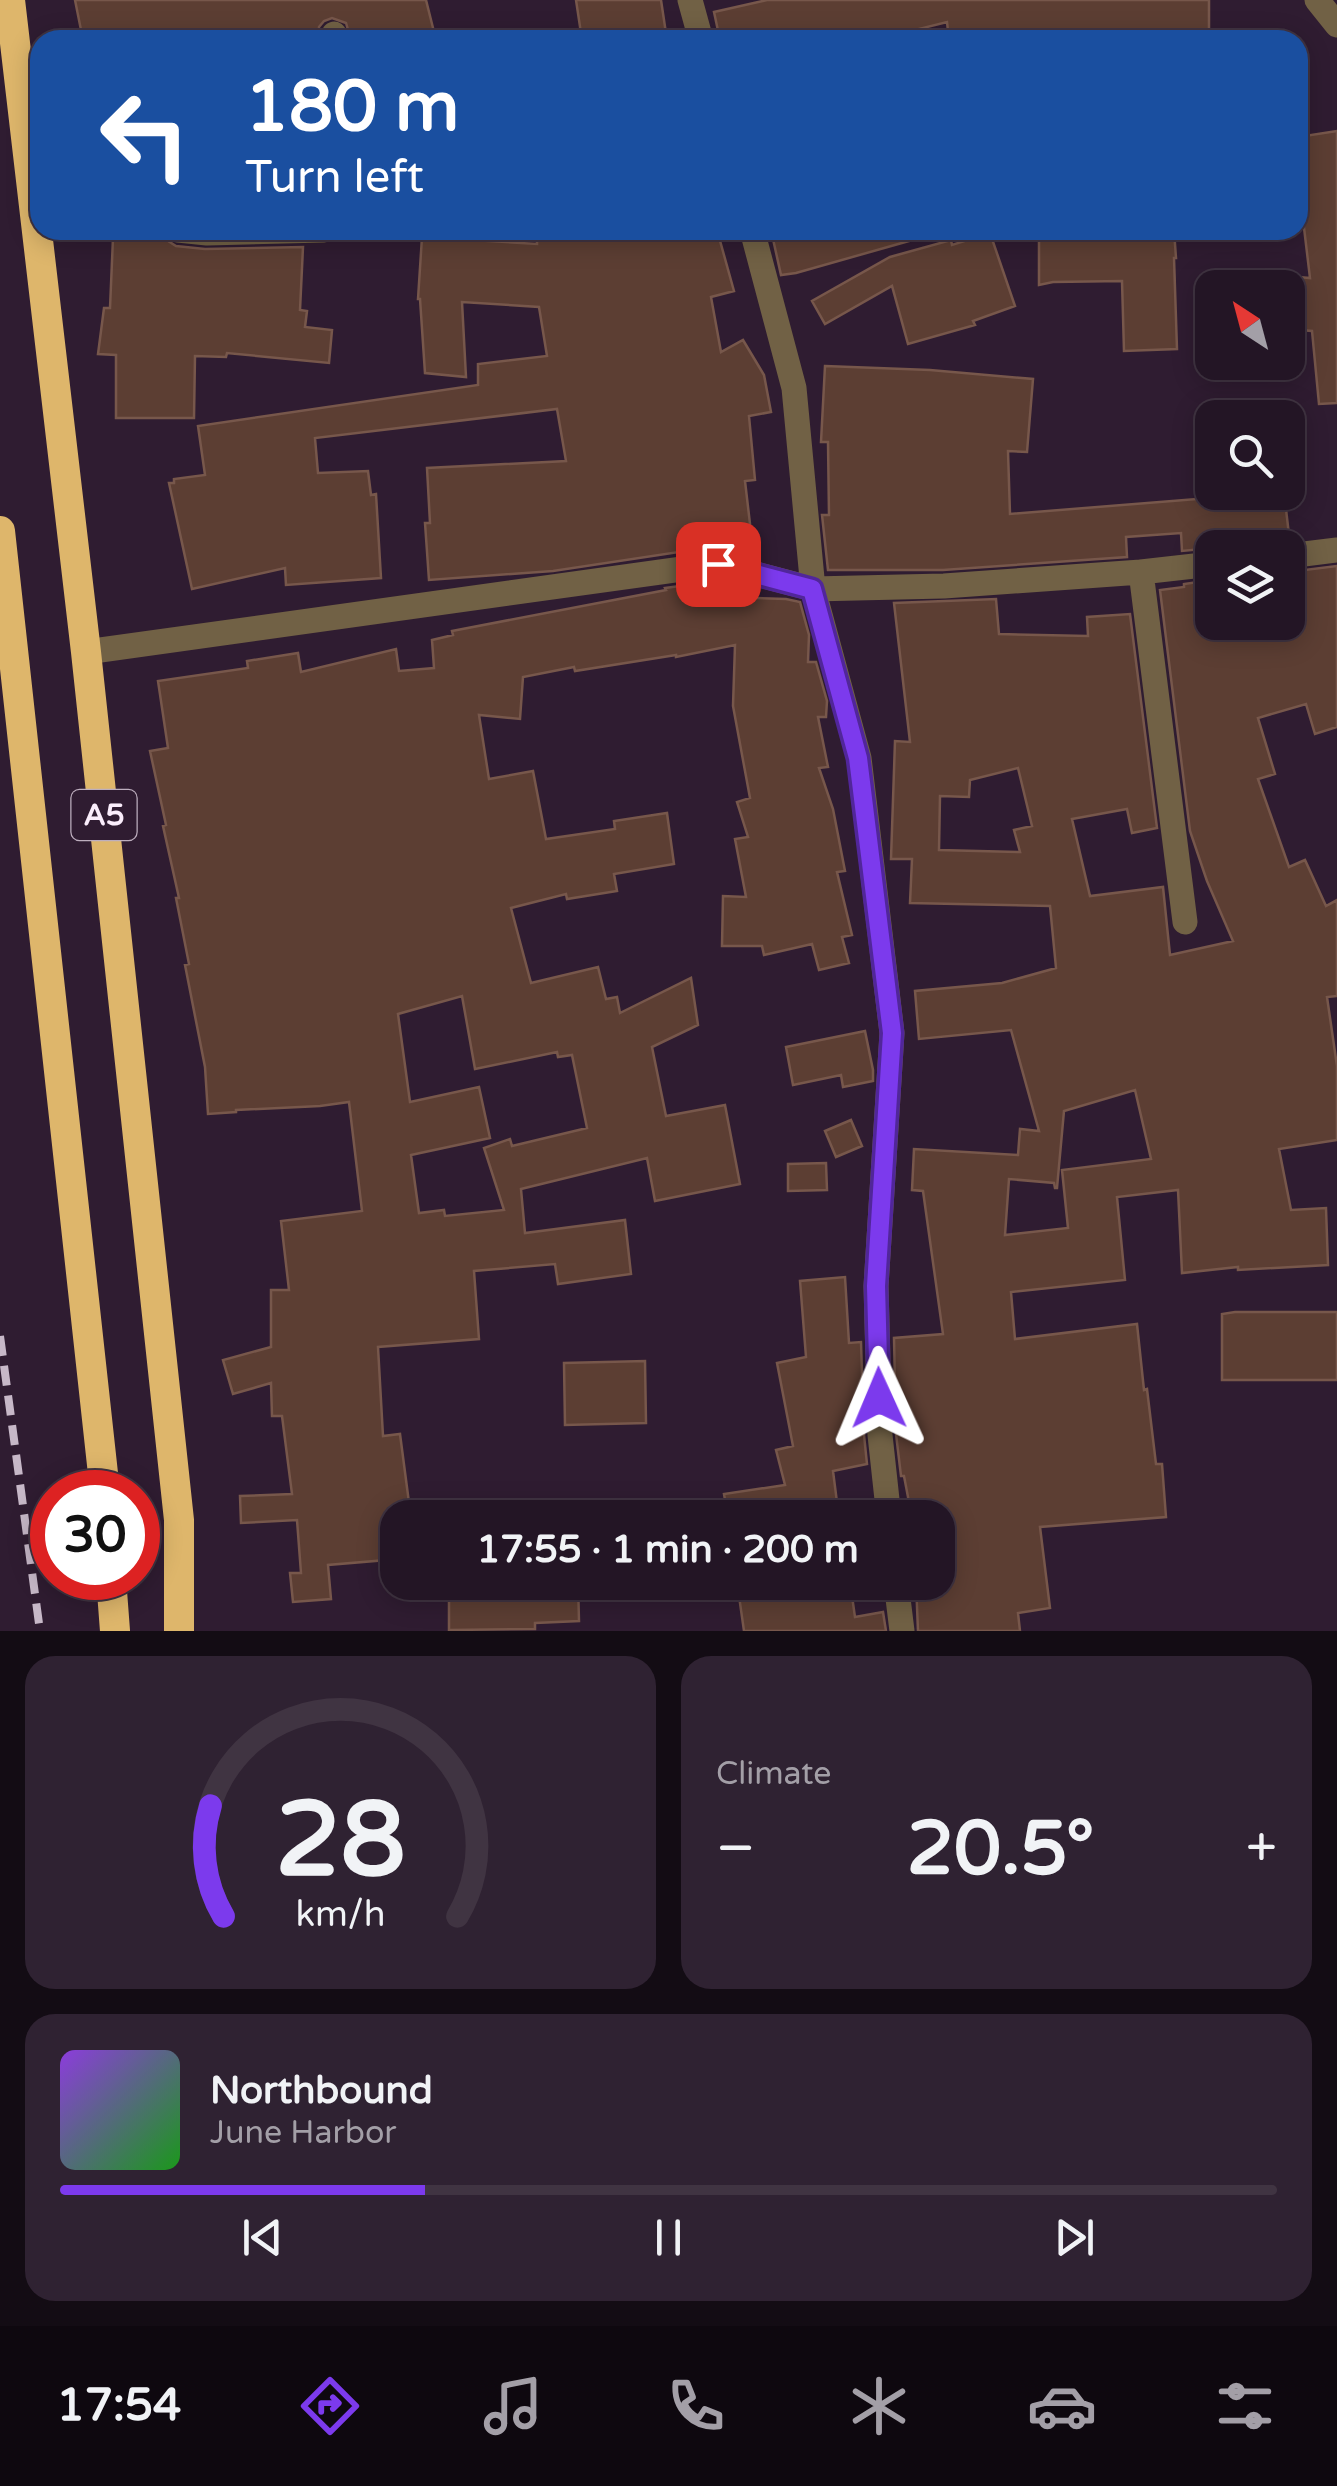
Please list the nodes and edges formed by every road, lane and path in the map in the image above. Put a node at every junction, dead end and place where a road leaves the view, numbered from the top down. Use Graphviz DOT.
graph roads {
  1 [pos="10,0"];
  2 [pos="691,0"];
  3 [pos="1316,0"];
  4 [pos="1337,25"];
  5 [pos="698,30"];
  6 [pos="30,149"];
  7 [pos="41,240"];
  8 [pos="755,240"];
  9 [pos="0,531"];
  10 [pos="1337,550"];
  11 [pos="1305,554"];
  12 [pos="1195,566"];
  13 [pos="1141,572"];
  14 [pos="812,589"];
  15 [pos="86,652"];
  16 [pos="1185,922"];
  17 [pos="103,1470"];
  18 [pos="887,1500"];
  19 [pos="113,1600"];
  20 [pos="898,1600"];
  21 [pos="115,1631"];
  22 [pos="179,1631"];
  23 [pos="902,1631"];
  1 -- 6 [label="highway, A5"];
  2 -- 5 [label="street"];
  3 -- 4 [label="street"];
  7 -- 15 [label="highway, A5"];
  8 -- 14 [label="street"];
  9 -- 17 [label="highway, A5"];
  10 -- 11 [label="street"];
  12 -- 13 [label="street"];
  13 -- 14 [label="street"];
  13 -- 16 [label="street"];
  14 -- 15 [label="street"];
  14 -- 18 [label="street"];
  15 -- 22 [label="highway, A5"];
  19 -- 21 [label="highway"];
  20 -- 23 [label="street"];
}
